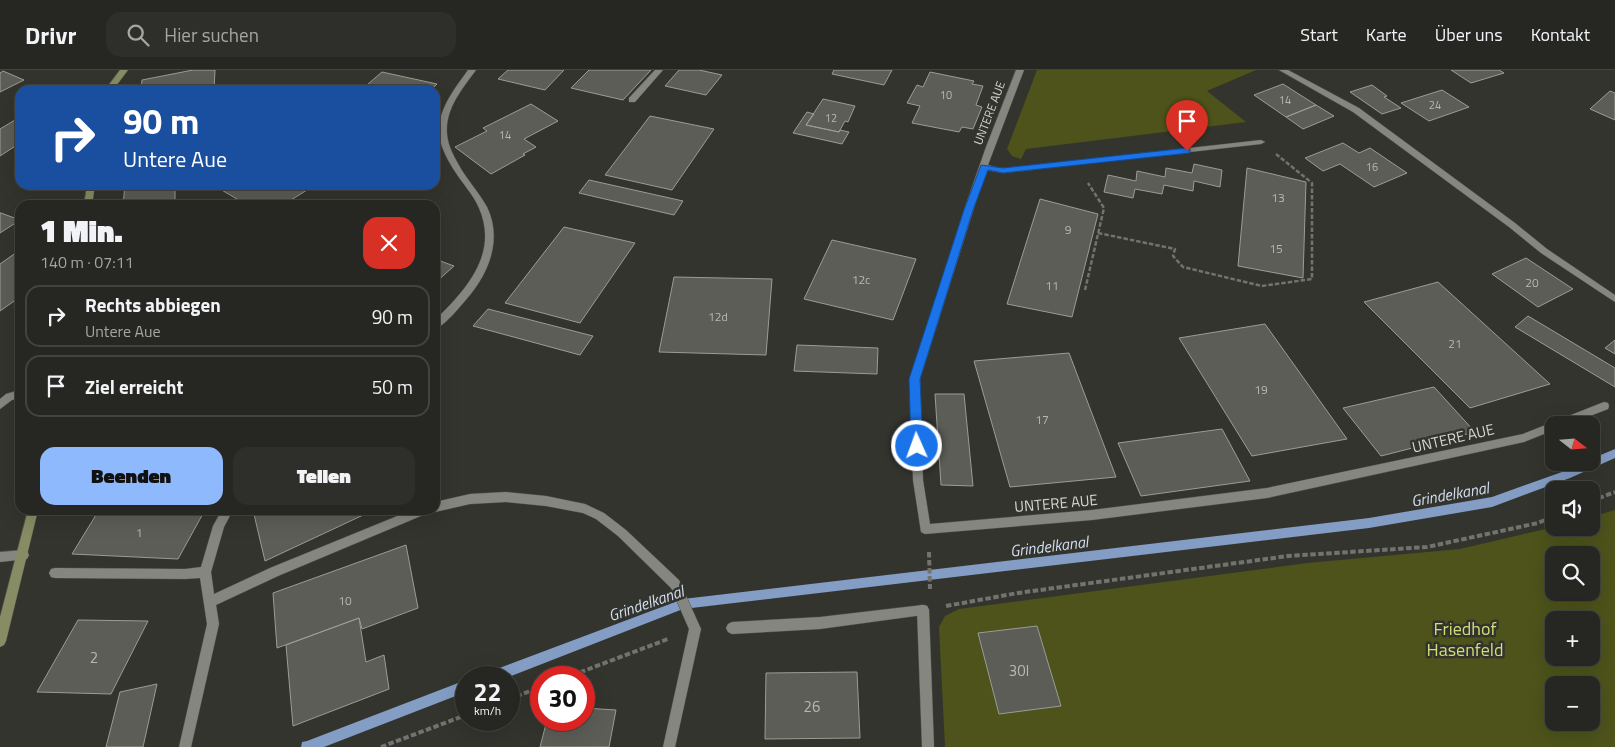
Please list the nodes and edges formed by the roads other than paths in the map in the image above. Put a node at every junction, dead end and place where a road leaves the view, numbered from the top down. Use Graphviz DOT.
graph roads {
  1 [pos="124,70"];
  2 [pos="472,70"];
  3 [pos="659,70"];
  4 [pos="1020,70"];
  5 [pos="1283,70"];
  6 [pos="113,85"];
  7 [pos="632,100"];
  8 [pos="1261,142"];
  9 [pos="984,167"];
  10 [pos="1615,299"];
  11 [pos="440,321"];
  12 [pos="15,396"];
  13 [pos="0,405"];
  14 [pos="1604,406"];
  15 [pos="1580,416"];
  16 [pos="1545,430"];
  17 [pos="440,506"];
  18 [pos="32,515"];
  19 [pos="225,515"];
  20 [pos="412,515"];
  21 [pos="23,555"];
  22 [pos="0,557"];
  23 [pos="205,572"];
  24 [pos="55,573"];
  25 [pos="210,602"];
  26 [pos="732,628"];
  27 [pos="0,641"];
  28 [pos="185,747"];
  29 [pos="669,747"];
  30 [pos="928,747"];
  1 -- 6 [label="street"];
  2 -- 11 [label="street"];
  3 -- 7 [label="street"];
  4 -- 9 [label="street, UNTERE AUE"];
  5 -- 10 [label="street"];
  8 -- 9 [label="street, UNTERE AUE"];
  9 -- 16 [label="street, UNTERE AUE"];
  12 -- 13 [label="street"];
  14 -- 15 [label="street, UNTERE AUE"];
  17 -- 29 [label="street"];
  18 -- 21 [label="street"];
  19 -- 23 [label="street"];
  20 -- 25 [label="street"];
  21 -- 22 [label="street"];
  21 -- 27 [label="street"];
  23 -- 24 [label="street"];
  23 -- 25 [label="street"];
  25 -- 28 [label="street"];
  26 -- 30 [label="street"];
}
